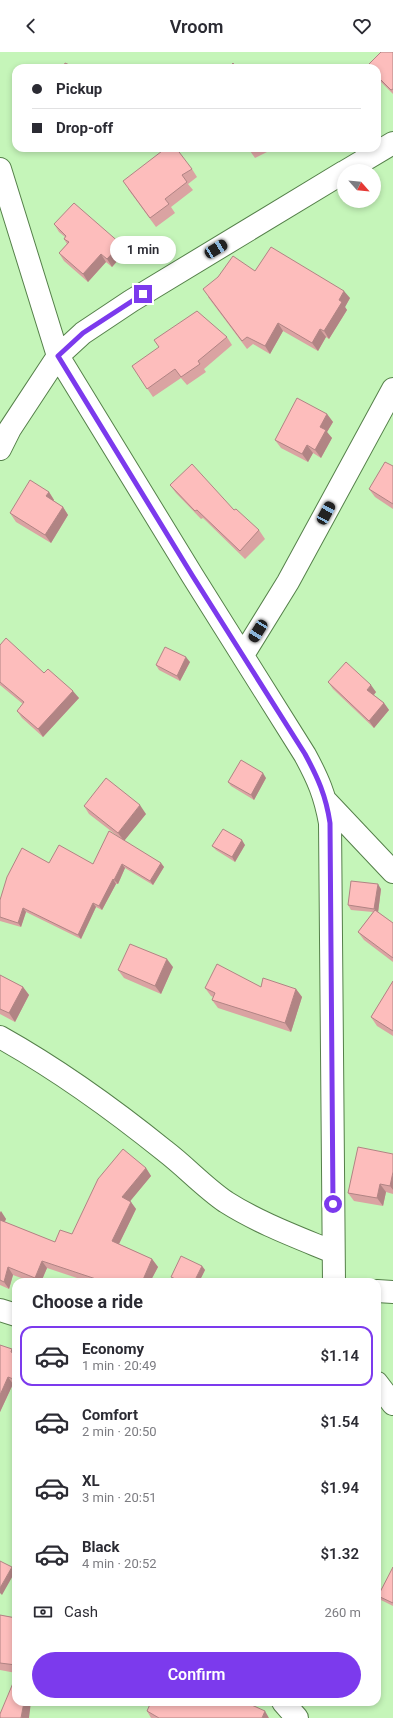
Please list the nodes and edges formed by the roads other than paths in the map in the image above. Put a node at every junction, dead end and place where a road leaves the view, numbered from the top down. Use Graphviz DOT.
graph roads {
  1 [pos="393,143"];
  2 [pos="381,150"];
  3 [pos="378,152"];
  4 [pos="358,164"];
  5 [pos="0,169"];
  6 [pos="337,177"];
  7 [pos="58,356"];
  8 [pos="393,389"];
  9 [pos="5,426"];
  10 [pos="0,449"];
  11 [pos="242,656"];
  12 [pos="326,801"];
  13 [pos="393,872"];
  14 [pos="0,1037"];
  15 [pos="333,1252"];
  16 [pos="334,1278"];
  17 [pos="381,1291"];
  18 [pos="393,1292"];
  19 [pos="0,1310"];
  20 [pos="12,1314"];
  21 [pos="381,1388"];
  22 [pos="393,1404"];
  23 [pos="286,1706"];
  24 [pos="297,1718"];
  1 -- 2 [label="street"];
  3 -- 4 [label="street"];
  5 -- 7 [label="street"];
  6 -- 7 [label="street"];
  7 -- 9 [label="street"];
  7 -- 11 [label="street"];
  8 -- 11 [label="street"];
  9 -- 10 [label="street"];
  11 -- 12 [label="street"];
  12 -- 13 [label="street"];
  12 -- 15 [label="street"];
  14 -- 15 [label="street"];
  15 -- 16 [label="street"];
  17 -- 18 [label="street"];
  19 -- 20 [label="street"];
  21 -- 22 [label="street"];
  23 -- 24 [label="street"];
}
